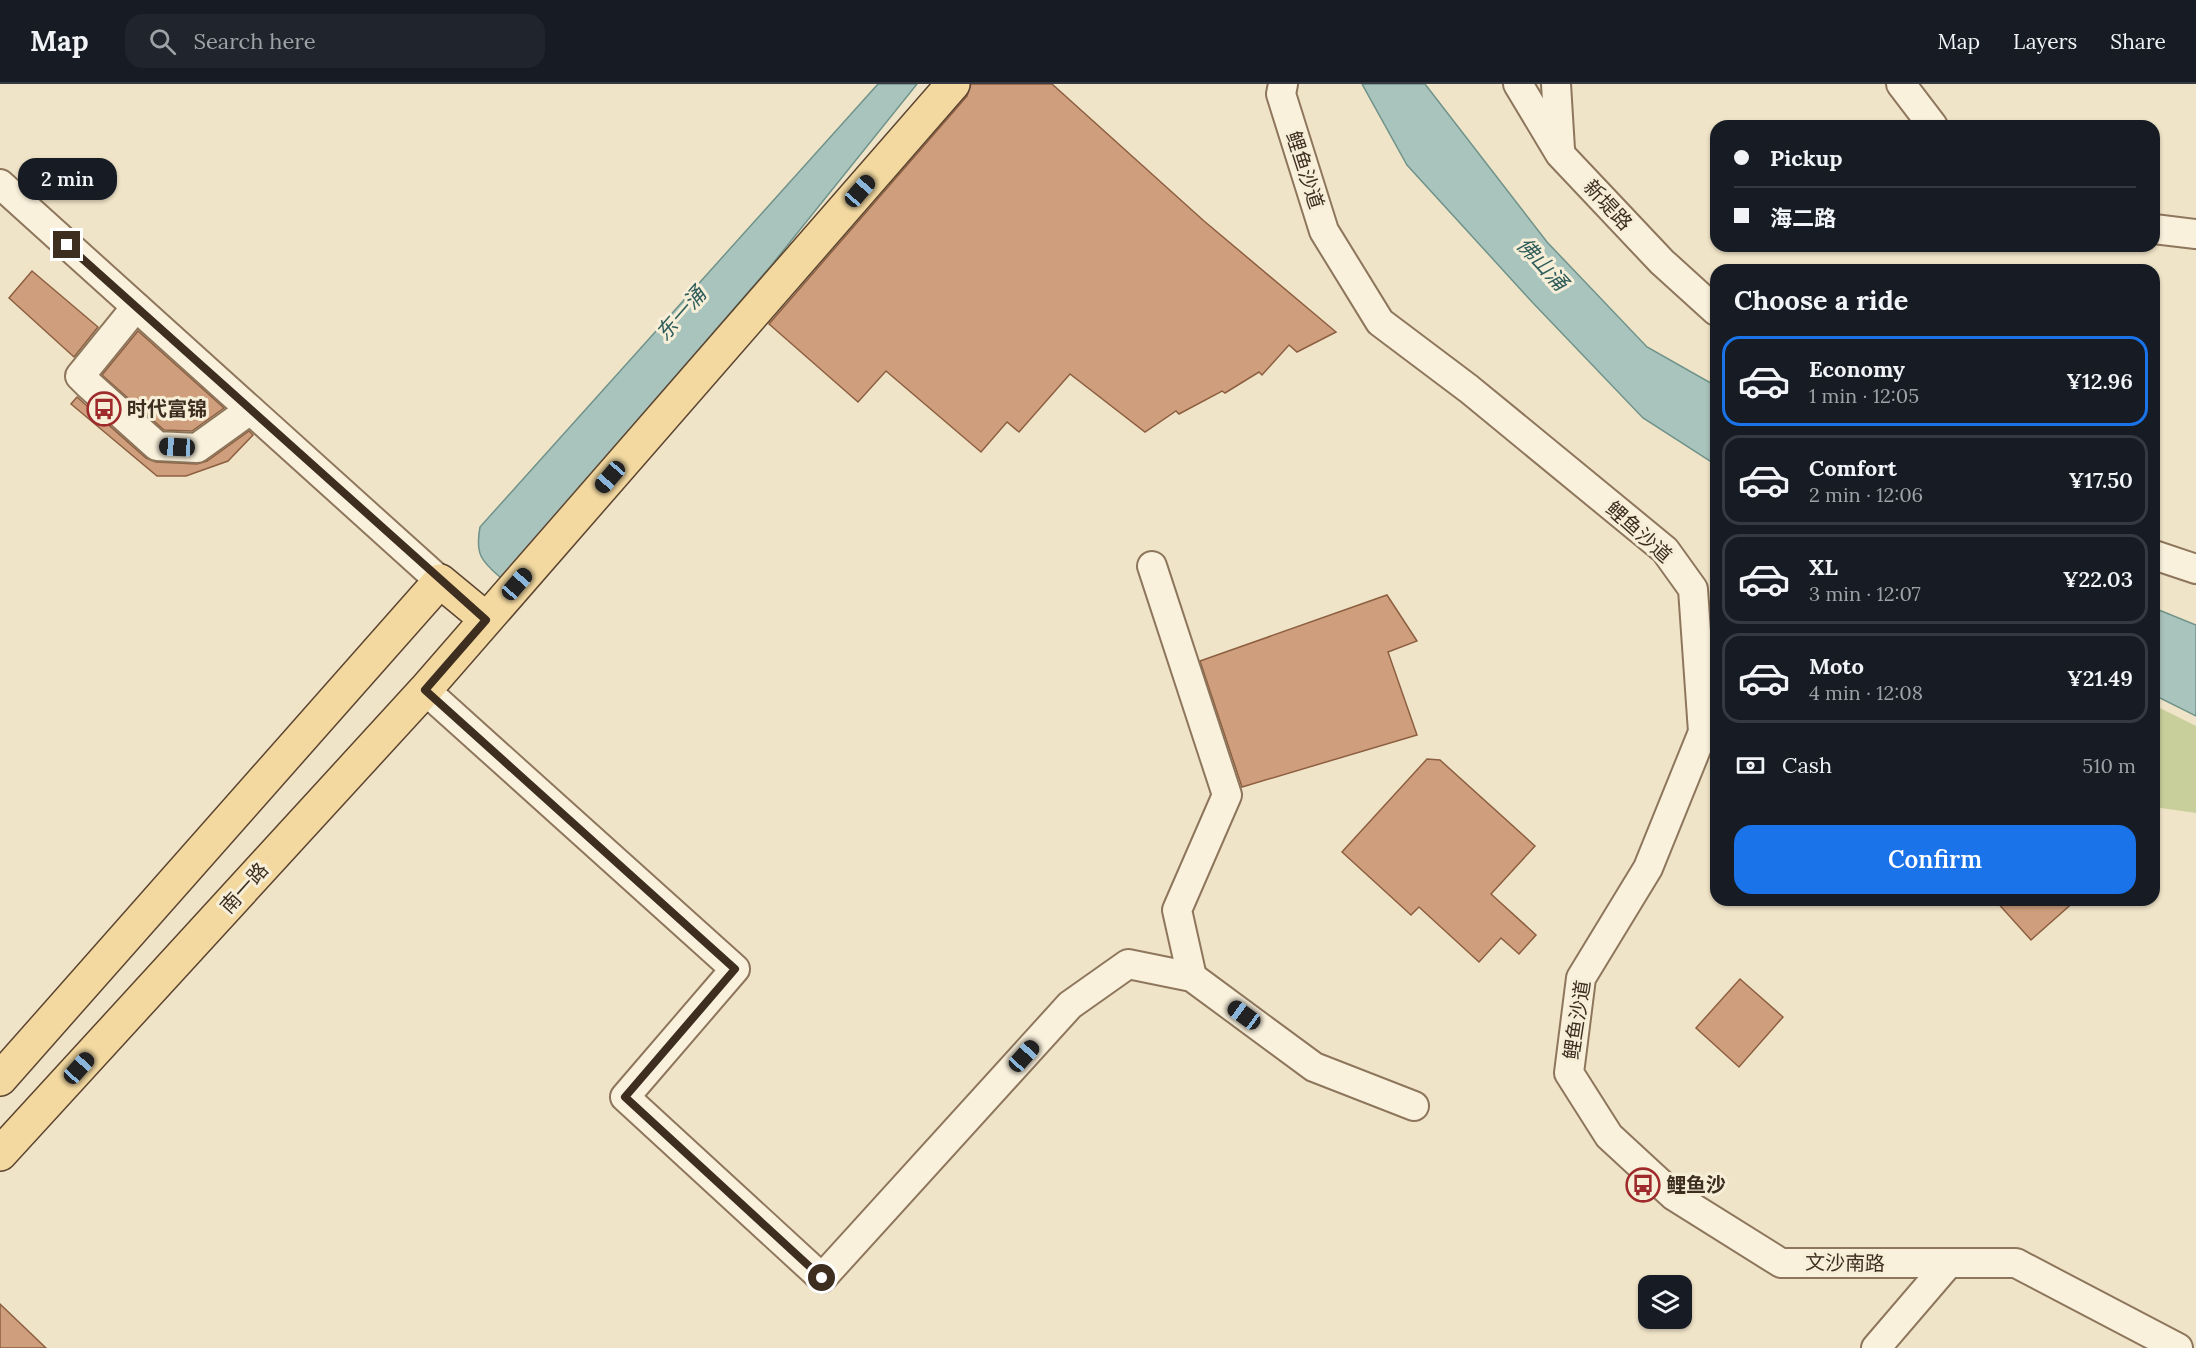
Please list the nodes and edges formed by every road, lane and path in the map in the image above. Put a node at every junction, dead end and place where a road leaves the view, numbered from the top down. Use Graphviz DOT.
graph roads {
  1 [pos="953,84"];
  2 [pos="1283,84"];
  3 [pos="1518,84"];
  4 [pos="1556,84"];
  5 [pos="1901,84"];
  6 [pos="1928,120"];
  7 [pos="1560,154"];
  8 [pos="0,184"];
  9 [pos="2160,230"];
  10 [pos="2196,234"];
  11 [pos="1710,306"];
  12 [pos="136,307"];
  13 [pos="250,410"];
  14 [pos="2160,557"];
  15 [pos="1152,566"];
  16 [pos="2196,569"];
  17 [pos="440,581"];
  18 [pos="486,620"];
  19 [pos="425,690"];
  20 [pos="1192,977"];
  21 [pos="1569,1073"];
  22 [pos="0,1079"];
  23 [pos="1414,1106"];
  24 [pos="0,1154"];
  25 [pos="1948,1264"];
  26 [pos="1876,1348"];
  27 [pos="2178,1348"];
  1 -- 18 [label="main road, 南一路"];
  2 -- 21 [label="street, 鲤鱼沙道"];
  3 -- 7 [label="street, 新堤路"];
  4 -- 7 [label="street"];
  5 -- 6 [label="street"];
  7 -- 11 [label="street, 新堤路"];
  8 -- 12 [label="street"];
  9 -- 10 [label="street"];
  12 -- 13 [label="street"];
  12 -- 13 [label="street"];
  13 -- 17 [label="street"];
  14 -- 16 [label="street"];
  15 -- 20 [label="street"];
  17 -- 18 [label="main road"];
  17 -- 22 [label="main road"];
  18 -- 19 [label="main road, 南一路"];
  19 -- 20 [label="street"];
  19 -- 24 [label="main road, 南一路"];
  20 -- 23 [label="street"];
  21 -- 25 [label="street, 文沙南路"];
  25 -- 26 [label="street"];
  25 -- 27 [label="street, 文沙南路"];
}
